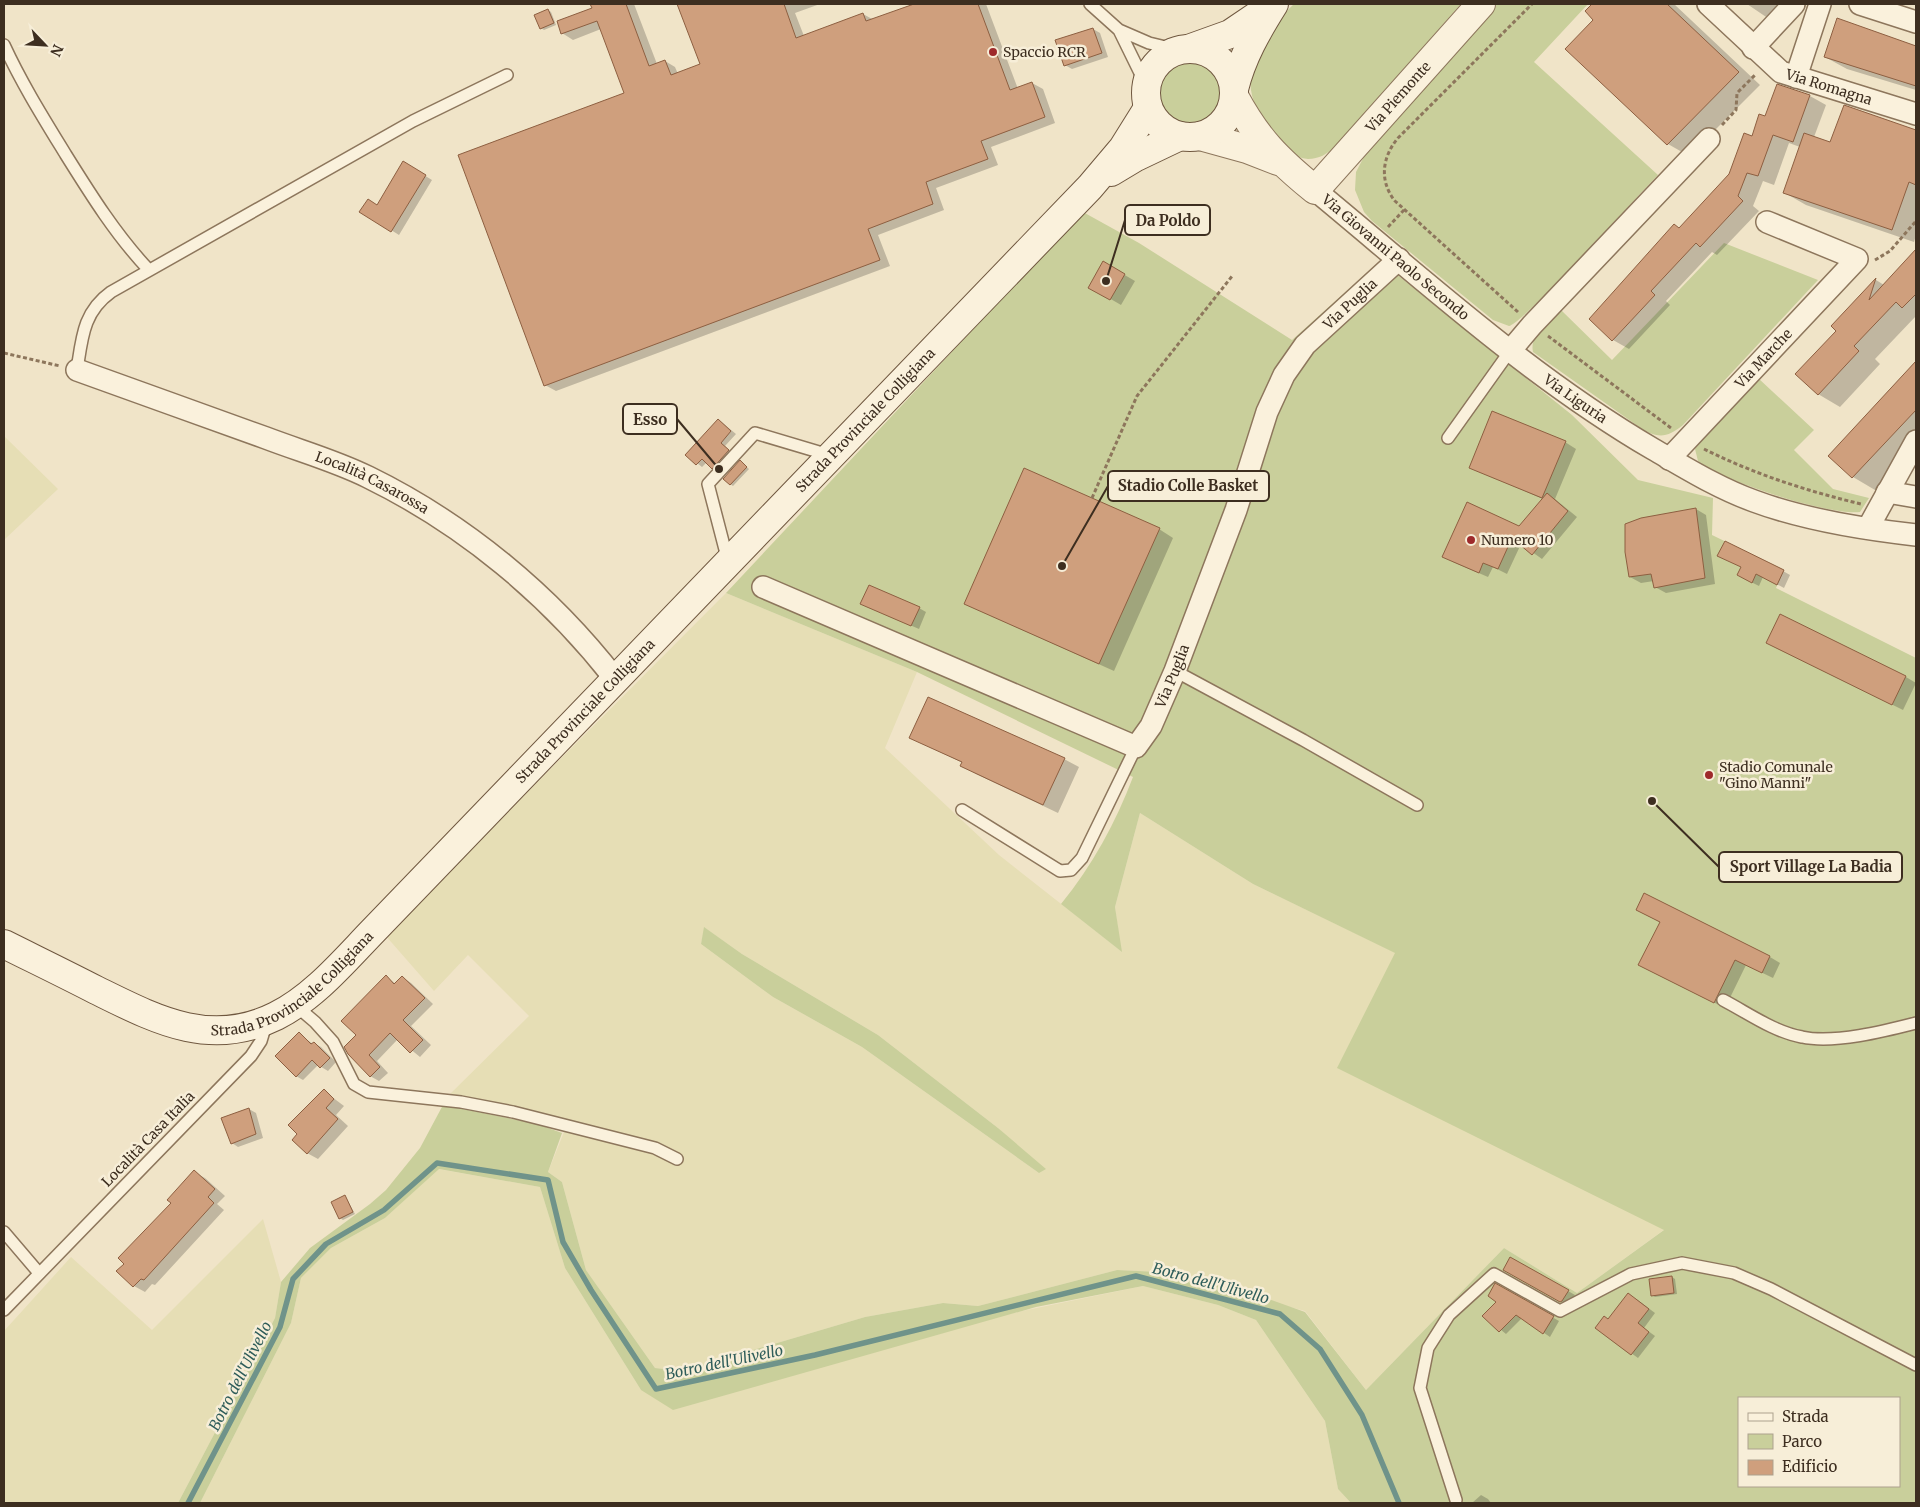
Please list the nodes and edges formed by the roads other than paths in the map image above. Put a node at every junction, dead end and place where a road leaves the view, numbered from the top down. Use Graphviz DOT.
graph roads {
  1 [pos="1090,4"];
  2 [pos="1274,4"];
  3 [pos="1481,4"];
  4 [pos="1708,4"];
  5 [pos="1794,4"];
  6 [pos="1820,4"];
  7 [pos="1860,4"];
  8 [pos="1916,22"];
  9 [pos="1119,30"];
  10 [pos="4,45"];
  11 [pos="1185,49"];
  12 [pos="1760,55"];
  13 [pos="507,75"];
  14 [pos="1796,77"];
  15 [pos="1234,92"];
  16 [pos="1147,96"];
  17 [pos="1916,114"];
  18 [pos="1190,136"];
  19 [pos="1709,138"];
  20 [pos="1282,163"];
  21 [pos="1090,188"];
  22 [pos="1314,190"];
  23 [pos="1767,222"];
  24 [pos="1399,259"];
  25 [pos="148,269"];
  26 [pos="1510,351"];
  27 [pos="77,370"];
  28 [pos="1448,438"];
  29 [pos="1916,441"];
  30 [pos="831,456"];
  31 [pos="1669,459"];
  32 [pos="1887,492"];
  33 [pos="1916,497"];
  34 [pos="1868,528"];
  35 [pos="1916,535"];
  36 [pos="728,561"];
  37 [pos="763,587"];
  38 [pos="1175,671"];
  39 [pos="615,679"];
  40 [pos="1136,747"];
  41 [pos="1417,805"];
  42 [pos="962,810"];
  43 [pos="4,944"];
  44 [pos="1723,1000"];
  45 [pos="295,1004"];
  46 [pos="267,1020"];
  47 [pos="1916,1023"];
  48 [pos="677,1159"];
  49 [pos="4,1232"];
  50 [pos="39,1272"];
  51 [pos="4,1310"];
  52 [pos="1916,1365"];
  53 [pos="1456,1500"];
  1 -- 9 [label="lane"];
  2 -- 11 [label="main road"];
  2 -- 15 [label="main road"];
  3 -- 22 [label="main road, Via Piemonte"];
  4 -- 12 [label="street, Via Romagna"];
  5 -- 12 [label="street"];
  6 -- 14 [label="street"];
  7 -- 8 [label="street"];
  9 -- 11 [label="lane"];
  9 -- 16 [label="lane"];
  10 -- 25 [label="lane"];
  11 -- 15 [label="main road"];
  11 -- 16 [label="main road"];
  12 -- 14 [label="street, Via Romagna"];
  13 -- 25 [label="lane"];
  14 -- 17 [label="street, Via Romagna"];
  15 -- 18 [label="main road"];
  15 -- 20 [label="main road, Via Giovanni Paolo Secondo"];
  16 -- 18 [label="main road"];
  16 -- 21 [label="main road, Strada Provinciale Colligiana"];
  18 -- 20 [label="main road, Via Giovanni Paolo Secondo"];
  18 -- 21 [label="main road, Strada Provinciale Colligiana"];
  19 -- 26 [label="street"];
  20 -- 22 [label="main road, Via Giovanni Paolo Secondo"];
  21 -- 30 [label="main road, Strada Provinciale Colligiana"];
  22 -- 24 [label="street, Via Giovanni Paolo Secondo"];
  23 -- 31 [label="street, Via Marche"];
  24 -- 26 [label="street, Via Giovanni Paolo Secondo"];
  24 -- 38 [label="street, Via Puglia"];
  25 -- 27 [label="lane"];
  26 -- 28 [label="lane"];
  26 -- 31 [label="street, Via Liguria"];
  27 -- 39 [label="street, Località Casarossa"];
  29 -- 32 [label="street"];
  30 -- 36 [label="main road, Strada Provinciale Colligiana"];
  30 -- 36 [label="lane"];
  31 -- 34 [label="street, Via Liguria"];
  32 -- 33 [label="street"];
  32 -- 34 [label="street"];
  34 -- 35 [label="street, Via Liguria"];
  36 -- 39 [label="main road, Strada Provinciale Colligiana"];
  37 -- 40 [label="street"];
  38 -- 40 [label="street, Via Puglia"];
  38 -- 41 [label="lane"];
  39 -- 45 [label="main road, Strada Provinciale Colligiana"];
  40 -- 42 [label="lane"];
  43 -- 46 [label="main road, Strada Provinciale Colligiana"];
  44 -- 47 [label="lane"];
  45 -- 46 [label="main road, Strada Provinciale Colligiana"];
  45 -- 48 [label="lane"];
  46 -- 50 [label="lane, Località Casa Italia"];
  49 -- 50 [label="lane"];
  50 -- 51 [label="lane, Località Casa Italia"];
  52 -- 53 [label="lane"];
}
